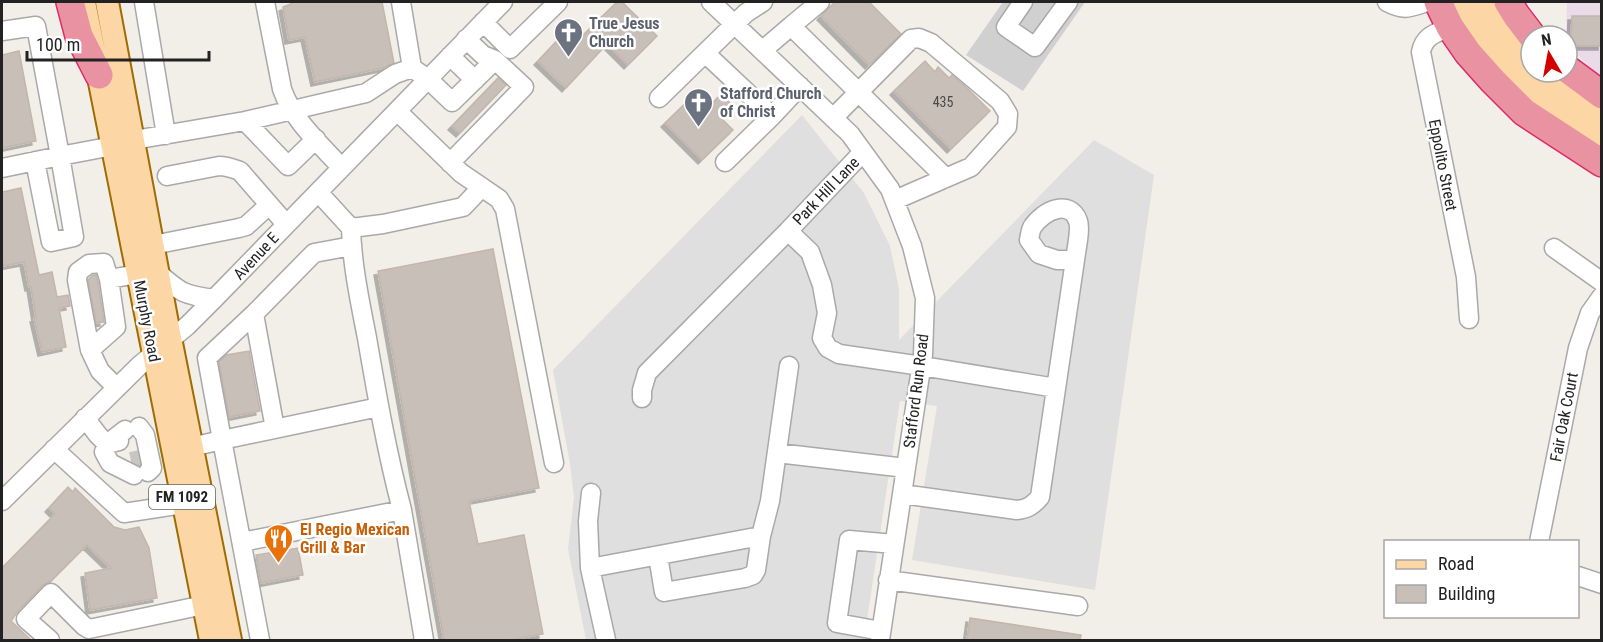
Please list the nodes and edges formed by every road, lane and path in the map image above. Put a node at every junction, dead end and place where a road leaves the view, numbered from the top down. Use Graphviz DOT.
graph roads {
  1 [pos="70,2"];
  2 [pos="84,2"];
  3 [pos="112,2"];
  4 [pos="144,2"];
  5 [pos="265,2"];
  6 [pos="401,2"];
  7 [pos="558,2"];
  8 [pos="711,2"];
  9 [pos="763,2"];
  10 [pos="820,2"];
  11 [pos="1023,2"];
  12 [pos="1068,2"];
  13 [pos="1387,2"];
  14 [pos="1427,2"];
  15 [pos="1438,2"];
  16 [pos="1463,2"];
  17 [pos="1484,2"];
  18 [pos="1508,2"];
  19 [pos="498,3"];
  20 [pos="483,22"];
  21 [pos="735,24"];
  22 [pos="1523,24"];
  23 [pos="790,26"];
  24 [pos="1450,27"];
  25 [pos="2,31"];
  26 [pos="89,31"];
  27 [pos="466,39"];
  28 [pos="763,50"];
  29 [pos="705,54"];
  30 [pos="1519,54"];
  31 [pos="450,56"];
  32 [pos="495,60"];
  33 [pos="412,68"];
  34 [pos="99,75"];
  35 [pos="1579,78"];
  36 [pos="428,79"];
  37 [pos="475,80"];
  38 [pos="1553,84"];
  39 [pos="800,86"];
  40 [pos="859,92"];
  41 [pos="1602,95"];
  42 [pos="659,98"];
  43 [pos="292,111"];
  44 [pos="397,111"];
  45 [pos="772,116"];
  46 [pos="833,118"];
  47 [pos="245,121"];
  48 [pos="1602,122"];
  49 [pos="166,135"];
  50 [pos="316,140"];
  51 [pos="124,143"];
  52 [pos="1602,146"];
  53 [pos="863,152"];
  54 [pos="60,156"];
  55 [pos="35,161"];
  56 [pos="725,162"];
  57 [pos="450,164"];
  58 [pos="1602,164"];
  59 [pos="341,167"];
  60 [pos="2,168"];
  61 [pos="167,176"];
  62 [pos="946,178"];
  63 [pos="482,187"];
  64 [pos="318,192"];
  65 [pos="895,200"];
  66 [pos="269,205"];
  67 [pos="286,224"];
  68 [pos="788,231"];
  69 [pos="351,237"];
  70 [pos="153,245"];
  71 [pos="1554,249"];
  72 [pos="1075,260"];
  73 [pos="148,274"];
  74 [pos="109,279"];
  75 [pos="1602,282"];
  76 [pos="1602,296"];
  77 [pos="214,299"];
  78 [pos="254,314"];
  79 [pos="1469,319"];
  80 [pos="171,339"];
  81 [pos="90,350"];
  82 [pos="153,354"];
  83 [pos="789,366"];
  84 [pos="922,366"];
  85 [pos="117,388"];
  86 [pos="1056,388"];
  87 [pos="642,398"];
  88 [pos="379,407"];
  89 [pos="85,418"];
  90 [pos="167,424"];
  91 [pos="276,429"];
  92 [pos="135,433"];
  93 [pos="222,440"];
  94 [pos="107,444"];
  95 [pos="191,447"];
  96 [pos="54,449"];
  97 [pos="777,453"];
  98 [pos="554,462"];
  99 [pos="143,465"];
  100 [pos="175,465"];
  101 [pos="906,468"];
  102 [pos="591,494"];
  103 [pos="902,494"];
  104 [pos="2,501"];
  105 [pos="183,504"];
  106 [pos="402,510"];
  107 [pos="189,534"];
  108 [pos="761,536"];
  109 [pos="1539,540"];
  110 [pos="242,542"];
  111 [pos="894,544"];
  112 [pos="658,556"];
  113 [pos="590,568"];
  114 [pos="1579,576"];
  115 [pos="888,579"];
  116 [pos="1602,585"];
  117 [pos="204,605"];
  118 [pos="1078,606"];
  119 [pos="880,636"];
  120 [pos="50,640"];
  121 [pos="210,640"];
  122 [pos="223,640"];
  123 [pos="230,640"];
  124 [pos="256,640"];
  125 [pos="423,640"];
  126 [pos="606,640"];
  1 -- 34 [label="highway"];
  2 -- 26 [label="main road, Murphy Road"];
  3 -- 51 [label="main road, Murphy Road / FM 1092"];
  4 -- 49 [label="street"];
  5 -- 43 [label="street"];
  6 -- 33 [label="street"];
  7 -- 20 [label="street"];
  8 -- 21 [label="street, Stafford Run Road"];
  9 -- 21 [label="street"];
  10 -- 23 [label="street"];
  11 -- 12 [label="street"];
  13 -- 14 [label="street"];
  15 -- 24 [label="highway"];
  16 -- 52 [label="main road"];
  17 -- 30 [label="main road"];
  18 -- 22 [label="highway"];
  19 -- 20 [label="street, Avenue E"];
  20 -- 27 [label="street, Avenue E"];
  21 -- 28 [label="street, Stafford Run Road"];
  21 -- 29 [label="street"];
  23 -- 28 [label="street"];
  23 -- 40 [label="street"];
  24 -- 58 [label="highway"];
  24 -- 79 [label="street, Eppolito Street"];
  25 -- 54 [label="street"];
  26 -- 34 [label="main road, Murphy Road"];
  26 -- 51 [label="main road"];
  27 -- 31 [label="street, Avenue E"];
  27 -- 32 [label="street"];
  28 -- 39 [label="street, Stafford Run Road"];
  29 -- 42 [label="street"];
  29 -- 45 [label="street"];
  31 -- 36 [label="street, Avenue E"];
  31 -- 37 [label="street"];
  32 -- 37 [label="street"];
  32 -- 57 [label="street"];
  33 -- 36 [label="street"];
  33 -- 43 [label="street"];
  34 -- 51 [label="main road, Murphy Road / FM 1092"];
  35 -- 41 [label="highway"];
  36 -- 37 [label="street"];
  36 -- 44 [label="street, Avenue E"];
  38 -- 48 [label="main road"];
  39 -- 45 [label="street"];
  39 -- 46 [label="street, Stafford Run Road"];
  40 -- 46 [label="street"];
  40 -- 62 [label="street"];
  40 -- 62 [label="street"];
  43 -- 47 [label="street"];
  43 -- 50 [label="street"];
  44 -- 57 [label="street"];
  44 -- 59 [label="street, Avenue E"];
  45 -- 56 [label="street"];
  46 -- 53 [label="street, Stafford Run Road"];
  47 -- 49 [label="street"];
  47 -- 50 [label="street"];
  49 -- 51 [label="street"];
  50 -- 59 [label="street"];
  51 -- 54 [label="street"];
  51 -- 70 [label="main road, Murphy Road / FM 1092"];
  51 -- 73 [label="main road, Murphy Road / FM 1092"];
  53 -- 65 [label="street, Stafford Run Road"];
  53 -- 68 [label="street, Park Hill Lane"];
  54 -- 55 [label="street"];
  54 -- 55 [label="street"];
  55 -- 60 [label="street"];
  57 -- 63 [label="street"];
  59 -- 64 [label="street, Avenue E"];
  61 -- 66 [label="street"];
  62 -- 65 [label="street"];
  63 -- 69 [label="street"];
  63 -- 98 [label="street"];
  64 -- 67 [label="street, Avenue E"];
  64 -- 69 [label="street"];
  65 -- 84 [label="street, Stafford Run Road"];
  66 -- 67 [label="street"];
  66 -- 70 [label="street"];
  67 -- 77 [label="street, Avenue E"];
  68 -- 84 [label="street"];
  68 -- 87 [label="street, Park Hill Lane"];
  69 -- 78 [label="street"];
  69 -- 88 [label="street"];
  70 -- 73 [label="main road, Murphy Road / FM 1092"];
  71 -- 75 [label="street"];
  72 -- 86 [label="street"];
  73 -- 74 [label="street"];
  73 -- 77 [label="street"];
  73 -- 80 [label="main road, Murphy Road / FM 1092"];
  73 -- 82 [label="main road, Murphy Road / FM 1092"];
  74 -- 81 [label="street"];
  74 -- 81 [label="street"];
  76 -- 109 [label="street, Fair Oak Court"];
  77 -- 80 [label="street, Avenue E"];
  78 -- 91 [label="street"];
  78 -- 93 [label="street"];
  80 -- 82 [label="street, Avenue E"];
  80 -- 95 [label="main road, Murphy Road / FM 1092"];
  81 -- 85 [label="street"];
  82 -- 85 [label="street, Avenue E"];
  82 -- 90 [label="main road, Murphy Road / FM 1092"];
  83 -- 97 [label="street"];
  84 -- 86 [label="street"];
  84 -- 101 [label="street, Stafford Run Road"];
  85 -- 89 [label="street, Avenue E"];
  86 -- 103 [label="street"];
  88 -- 91 [label="street"];
  88 -- 106 [label="street"];
  89 -- 94 [label="street"];
  89 -- 96 [label="street, Avenue E"];
  90 -- 92 [label="street"];
  90 -- 100 [label="main road, Murphy Road / FM 1092"];
  91 -- 93 [label="street"];
  92 -- 94 [label="street"];
  92 -- 99 [label="street"];
  93 -- 95 [label="street"];
  93 -- 110 [label="street"];
  94 -- 99 [label="street"];
  95 -- 123 [label="main road, Murphy Road / FM 1092"];
  96 -- 104 [label="street, Avenue E"];
  96 -- 105 [label="street"];
  97 -- 101 [label="street"];
  97 -- 108 [label="street"];
  99 -- 100 [label="street"];
  100 -- 105 [label="main road, Murphy Road / FM 1092"];
  101 -- 103 [label="street, Stafford Run Road"];
  102 -- 113 [label="street"];
  103 -- 111 [label="street, Stafford Run Road"];
  105 -- 107 [label="main road, Murphy Road / FM 1092"];
  106 -- 110 [label="street"];
  106 -- 125 [label="street"];
  107 -- 117 [label="main road, Murphy Road / FM 1092"];
  107 -- 122 [label="main road"];
  108 -- 112 [label="street"];
  108 -- 112 [label="street"];
  110 -- 124 [label="street"];
  111 -- 115 [label="street, Stafford Run Road"];
  111 -- 119 [label="street"];
  112 -- 113 [label="street"];
  113 -- 126 [label="street"];
  114 -- 116 [label="street"];
  115 -- 118 [label="street"];
  115 -- 119 [label="street, Stafford Run Road"];
  117 -- 120 [label="street"];
  117 -- 121 [label="main road, Murphy Road / FM 1092"];
}
